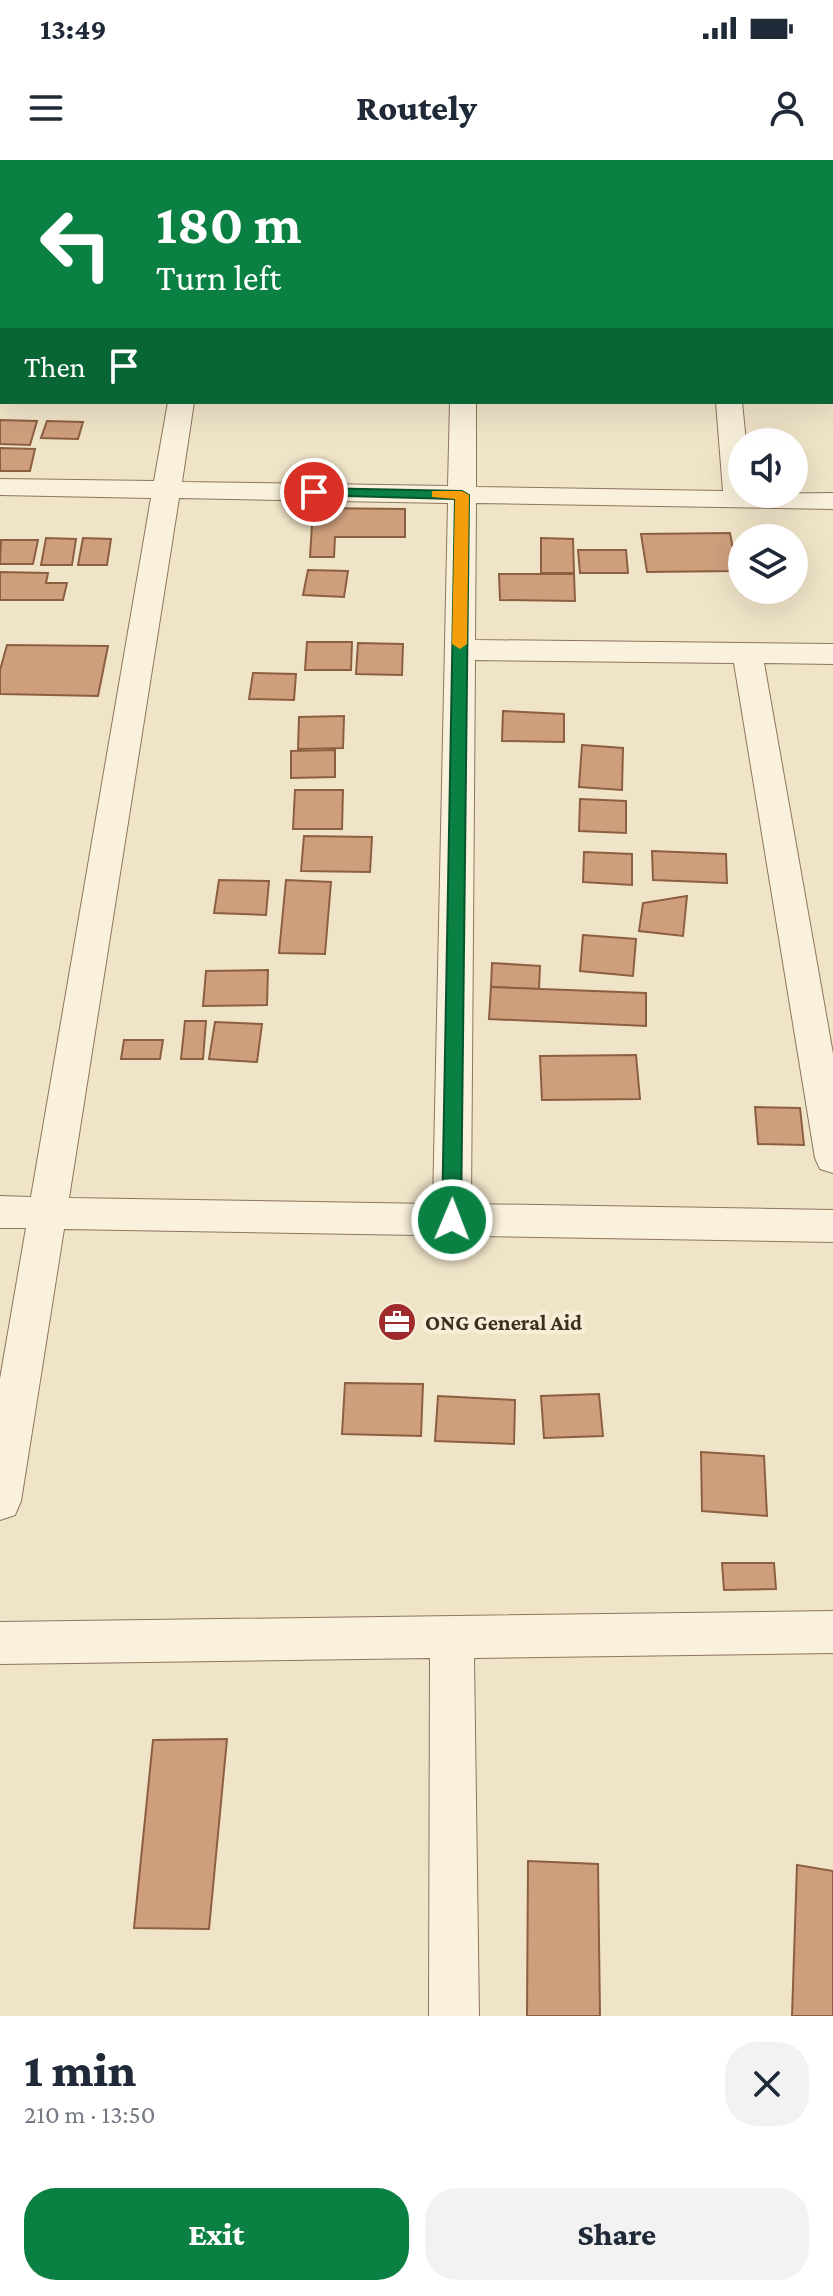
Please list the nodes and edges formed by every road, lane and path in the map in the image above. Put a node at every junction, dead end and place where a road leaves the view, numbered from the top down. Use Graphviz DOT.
graph roads {
  1 [pos="181,404"];
  2 [pos="463,404"];
  3 [pos="729,404"];
  4 [pos="731,428"];
  5 [pos="0,487"];
  6 [pos="166,490"];
  7 [pos="462,495"];
  8 [pos="728,499"];
  9 [pos="808,500"];
  10 [pos="833,501"];
  11 [pos="460,650"];
  12 [pos="747,653"];
  13 [pos="833,654"];
  14 [pos="833,1158"];
  15 [pos="0,1212"];
  16 [pos="48,1212"];
  17 [pos="452,1220"];
  18 [pos="833,1226"];
  19 [pos="0,1501"];
  20 [pos="833,1632"];
  21 [pos="452,1637"];
  22 [pos="0,1643"];
  23 [pos="454,2016"];
  1 -- 6 [label="street"];
  2 -- 7 [label="street"];
  3 -- 4 [label="street"];
  5 -- 6 [label="street"];
  6 -- 7 [label="street"];
  6 -- 16 [label="street"];
  7 -- 8 [label="street"];
  7 -- 11 [label="street"];
  9 -- 10 [label="street"];
  11 -- 12 [label="street"];
  11 -- 17 [label="street"];
  12 -- 13 [label="street"];
  12 -- 14 [label="street"];
  15 -- 16 [label="street"];
  16 -- 17 [label="street"];
  16 -- 19 [label="street"];
  17 -- 18 [label="street"];
  20 -- 21 [label="street"];
  21 -- 22 [label="street"];
  21 -- 23 [label="street"];
}
